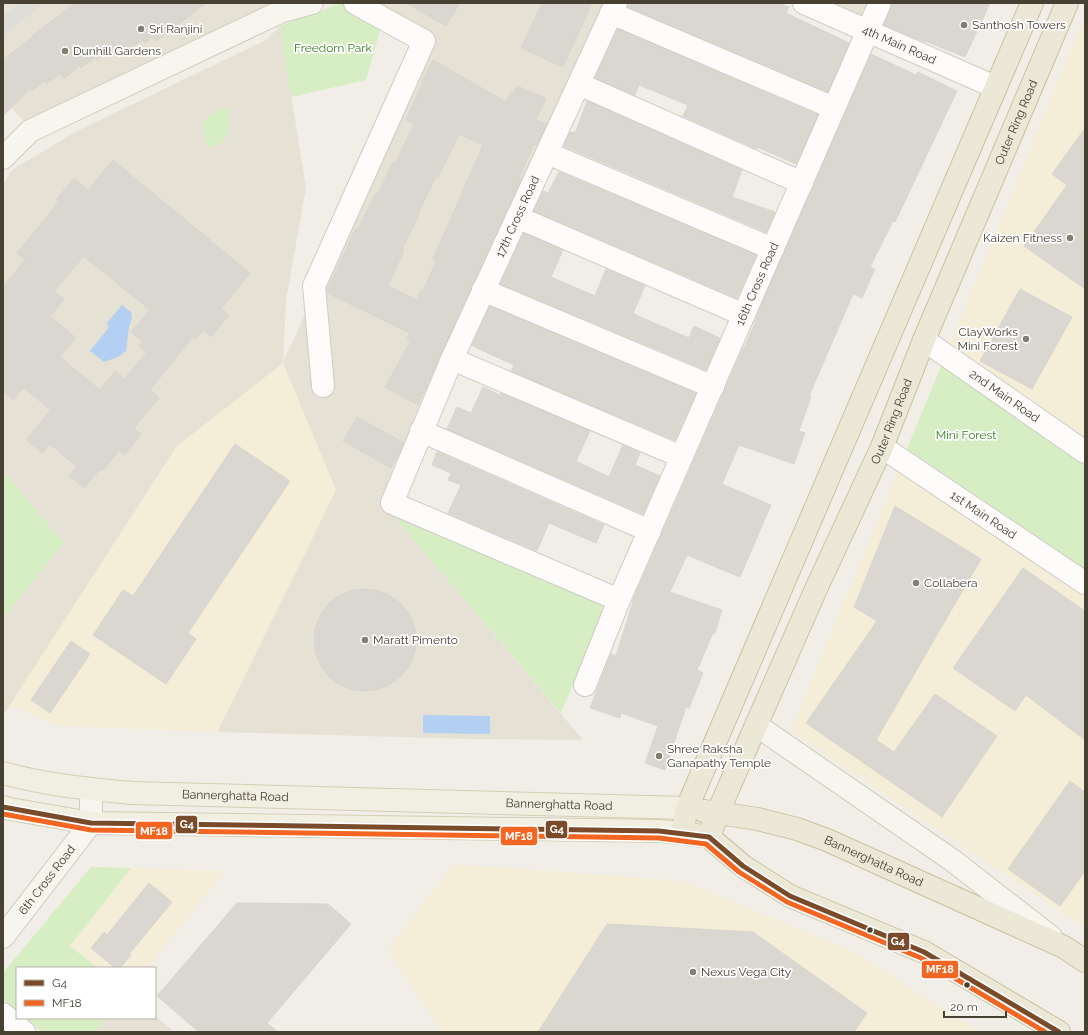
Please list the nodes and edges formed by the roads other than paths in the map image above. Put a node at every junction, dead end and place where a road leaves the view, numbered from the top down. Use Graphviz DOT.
graph roads {
  1 [pos="312,3"];
  2 [pos="355,3"];
  3 [pos="804,3"];
  4 [pos="880,3"];
  5 [pos="1032,3"];
  6 [pos="1067,3"];
  7 [pos="613,8"];
  8 [pos="868,32"];
  9 [pos="578,84"];
  10 [pos="995,87"];
  11 [pos="834,108"];
  12 [pos="547,153"];
  13 [pos="3,158"];
  14 [pos="802,183"];
  15 [pos="517,217"];
  16 [pos="773,249"];
  17 [pos="483,290"];
  18 [pos="744,315"];
  19 [pos="924,340"];
  20 [pos="452,359"];
  21 [pos="323,386"];
  22 [pos="713,387"];
  23 [pos="421,431"];
  24 [pos="882,447"];
  25 [pos="1085,452"];
  26 [pos="682,457"];
  27 [pos="650,531"];
  28 [pos="1085,583"];
  29 [pos="619,600"];
  30 [pos="585,685"];
  31 [pos="756,725"];
  32 [pos="3,773"];
  33 [pos="91,790"];
  34 [pos="3,807"];
  35 [pos="687,808"];
  36 [pos="718,812"];
  37 [pos="91,822"];
  38 [pos="682,833"];
  39 [pos="709,838"];
  40 [pos="3,937"];
  41 [pos="1064,947"];
  42 [pos="1085,961"];
  43 [pos="3,1014"];
  44 [pos="1053,1031"];
  45 [pos="24,1032"];
  1 -- 13 [label="street"];
  2 -- 21 [label="street"];
  3 -- 8 [label="street, 4th Main Road"];
  4 -- 8 [label="street, 16th Cross Road"];
  5 -- 10 [label="highway"];
  6 -- 19 [label="highway, Outer Ring Road"];
  7 -- 9 [label="street, 17th Cross Road"];
  7 -- 11 [label="street"];
  8 -- 10 [label="street, 4th Main Road"];
  8 -- 11 [label="street, 16th Cross Road"];
  9 -- 12 [label="street, 17th Cross Road"];
  9 -- 14 [label="street"];
  10 -- 35 [label="highway"];
  11 -- 14 [label="street, 16th Cross Road"];
  12 -- 15 [label="street, 17th Cross Road"];
  12 -- 16 [label="street"];
  14 -- 16 [label="street, 16th Cross Road"];
  15 -- 17 [label="street, 17th Cross Road"];
  15 -- 18 [label="street"];
  16 -- 18 [label="street, 16th Cross Road"];
  17 -- 20 [label="street, 17th Cross Road"];
  17 -- 22 [label="street"];
  18 -- 22 [label="street, 16th Cross Road"];
  19 -- 24 [label="highway, Outer Ring Road"];
  19 -- 25 [label="street, 2nd Main Road"];
  20 -- 23 [label="street, 17th Cross Road"];
  20 -- 26 [label="street"];
  22 -- 26 [label="street, 16th Cross Road"];
  23 -- 27 [label="street"];
  23 -- 29 [label="street, 17th Cross Road"];
  24 -- 28 [label="street, 1st Main Road"];
  24 -- 31 [label="highway, Outer Ring Road"];
  26 -- 27 [label="street, 16th Cross Road"];
  27 -- 29 [label="street, 16th Cross Road"];
  29 -- 30 [label="street, 16th Cross Road"];
  31 -- 36 [label="highway, Outer Ring Road"];
  31 -- 41 [label="street"];
  32 -- 33 [label="main road, Bannerghatta Road"];
  33 -- 35 [label="main road, Bannerghatta Road"];
  33 -- 37 [label="street"];
  34 -- 37 [label="main road, Bannerghatta Road"];
  35 -- 36 [label="highway, Bannerghatta Road"];
  35 -- 38 [label="highway"];
  36 -- 39 [label="highway, Outer Ring Road"];
  36 -- 41 [label="highway, Bannerghatta Road"];
  37 -- 38 [label="main road, Bannerghatta Road"];
  37 -- 40 [label="street, 6th Cross Road"];
  38 -- 39 [label="highway, Bannerghatta Road"];
  39 -- 44 [label="highway, Bannerghatta Road"];
  41 -- 42 [label="highway, Bannerghatta Road"];
  43 -- 45 [label="street"];
}
